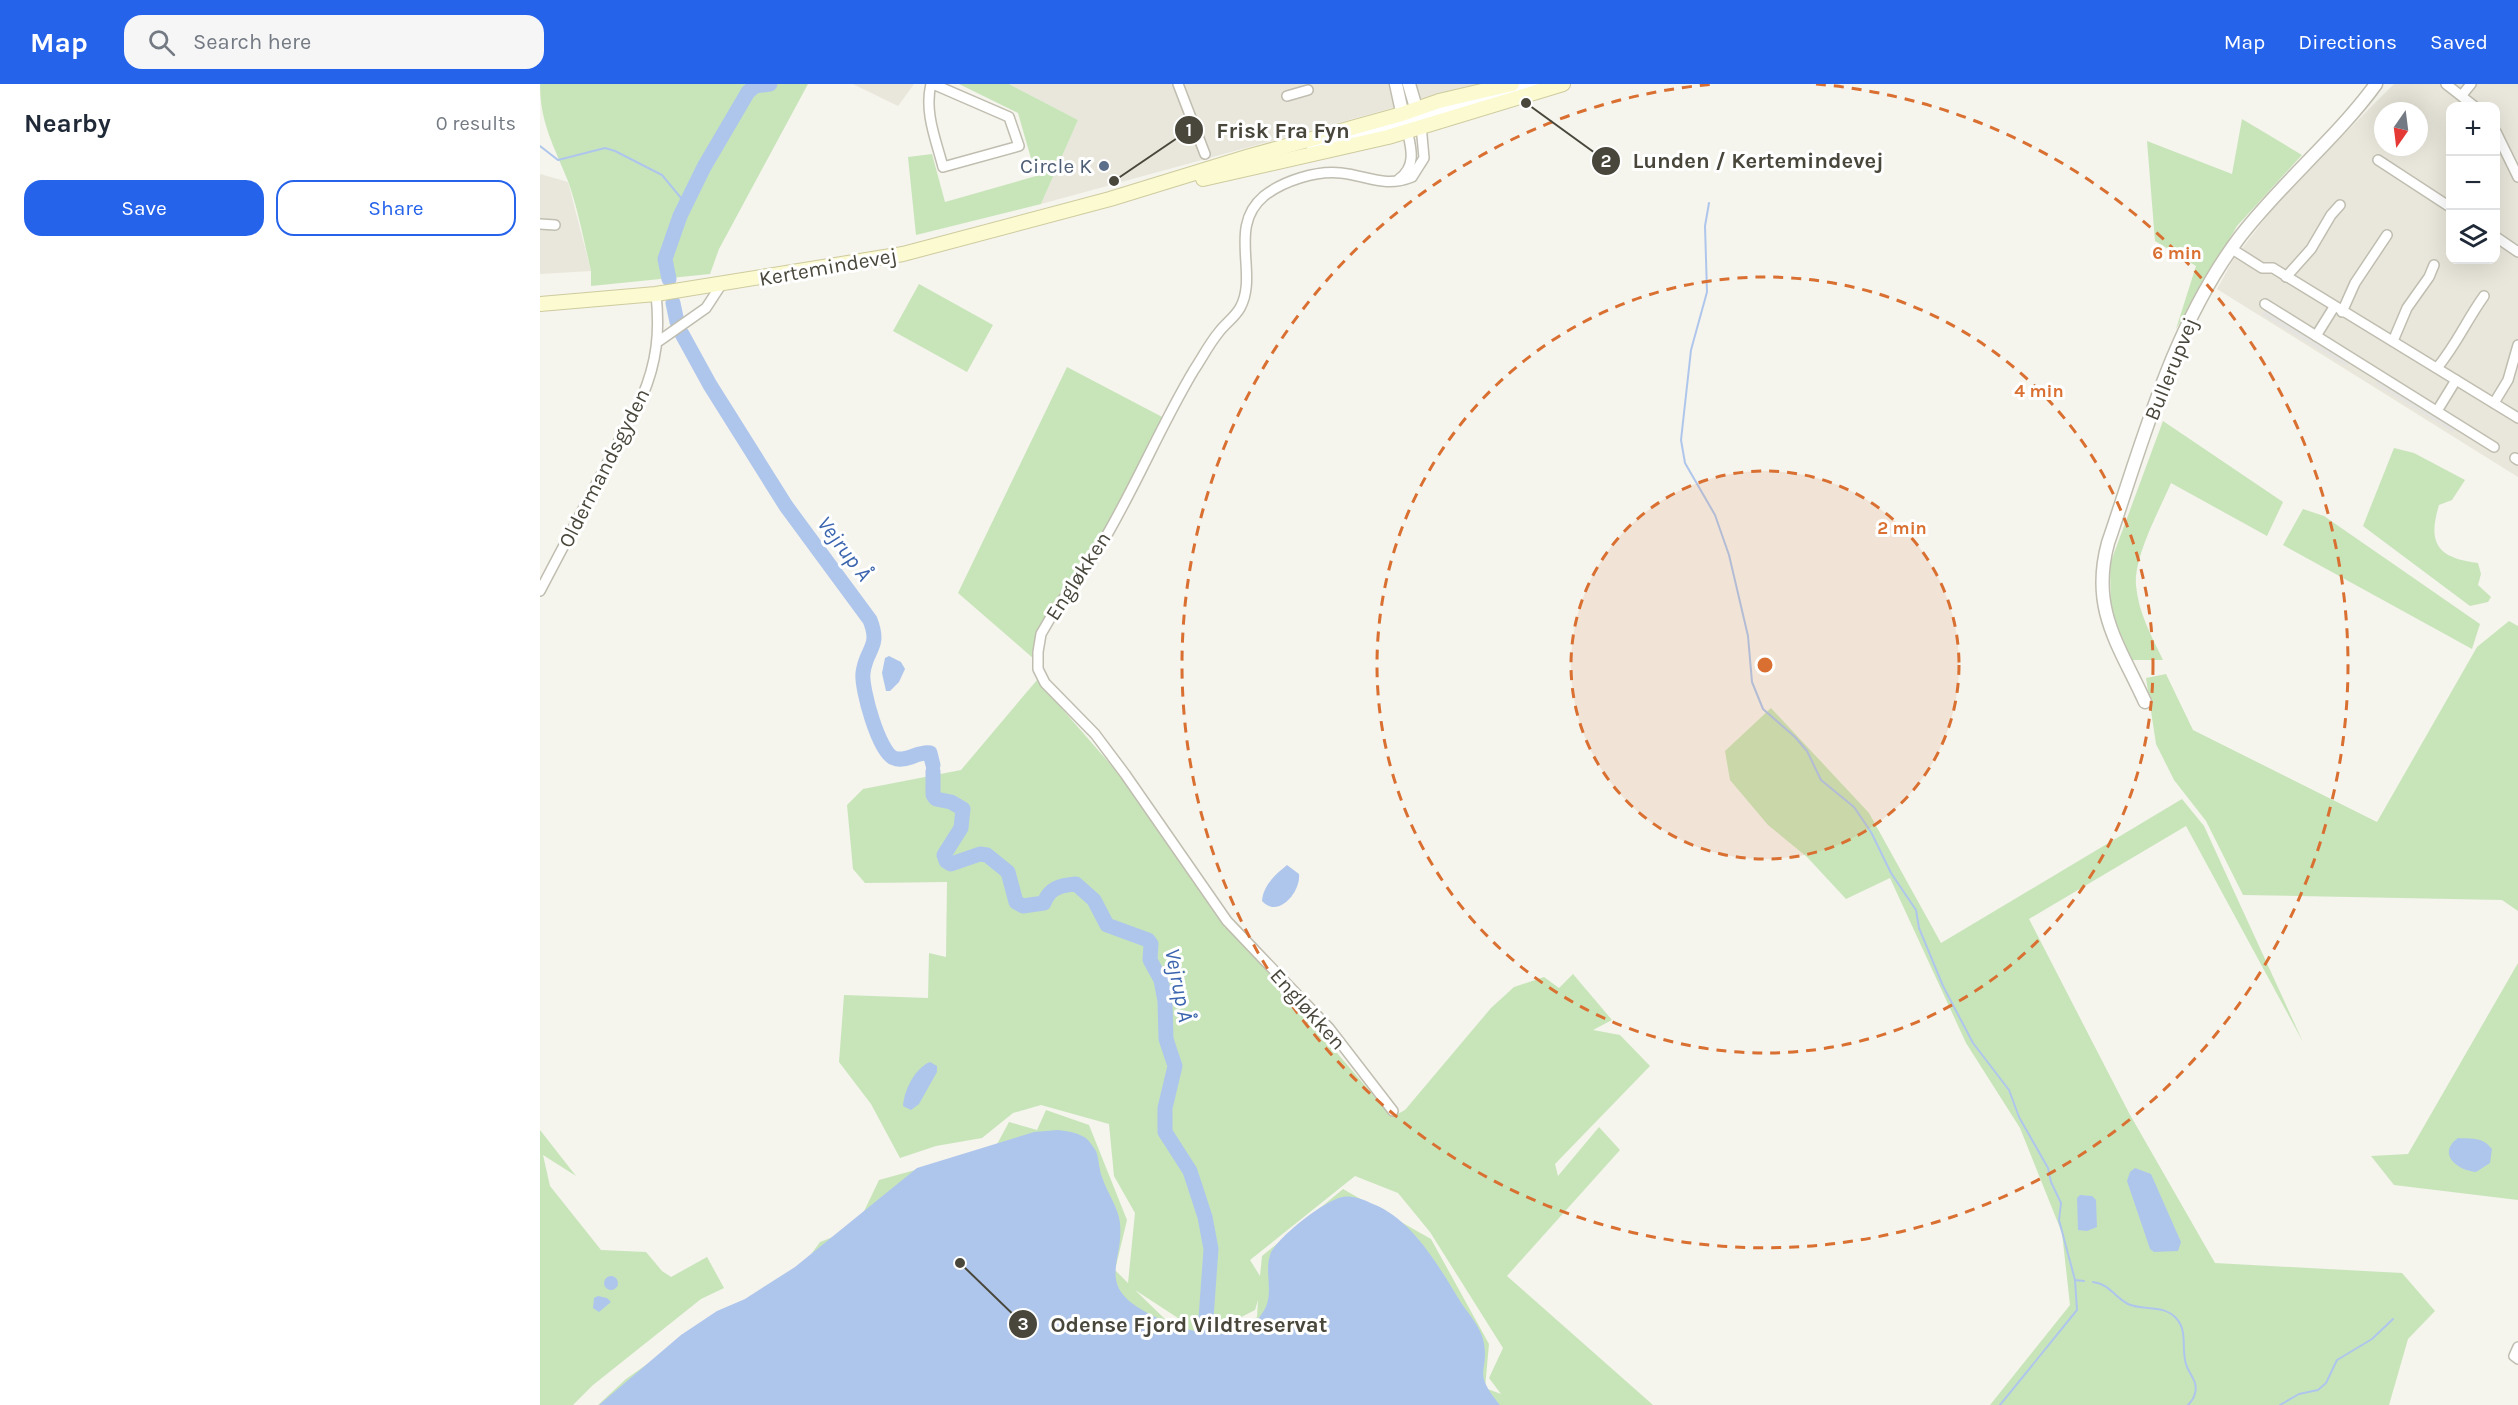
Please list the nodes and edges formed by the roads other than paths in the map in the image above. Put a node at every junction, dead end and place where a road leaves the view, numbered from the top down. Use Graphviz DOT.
graph roads {
  1 [pos="932,84"];
  2 [pos="1178,84"];
  3 [pos="1396,84"];
  4 [pos="1409,84"];
  5 [pos="1512,84"];
  6 [pos="1535,84"];
  7 [pos="1563,84"];
  8 [pos="2376,84"];
  9 [pos="2446,84"];
  10 [pos="2471,84"];
  11 [pos="1302,89"];
  12 [pos="2462,95"];
  13 [pos="1287,96"];
  14 [pos="2470,102"];
  15 [pos="1418,116"];
  16 [pos="1404,121"];
  17 [pos="2500,140"];
  18 [pos="1205,154"];
  19 [pos="2399,159"];
  20 [pos="2378,160"];
  21 [pos="2393,169"];
  22 [pos="2518,177"];
  23 [pos="1391,183"];
  24 [pos="1110,200"];
  25 [pos="2446,204"];
  26 [pos="2340,205"];
  27 [pos="540,224"];
  28 [pos="555,225"];
  29 [pos="2387,235"];
  30 [pos="2500,240"];
  31 [pos="2232,249"];
  32 [pos="2518,252"];
  33 [pos="2434,265"];
  34 [pos="2286,277"];
  35 [pos="721,285"];
  36 [pos="656,294"];
  37 [pos="2484,296"];
  38 [pos="540,304"];
  39 [pos="2265,304"];
  40 [pos="2338,309"];
  41 [pos="2316,336"];
  42 [pos="659,341"];
  43 [pos="2393,341"];
  44 [pos="2518,345"];
  45 [pos="2437,368"];
  46 [pos="2456,380"];
  47 [pos="2494,403"];
  48 [pos="2436,411"];
  49 [pos="2518,418"];
  50 [pos="2494,447"];
  51 [pos="540,591"];
  52 [pos="2145,702"];
  53 [pos="1393,1111"];
  54 [pos="2518,1347"];
  55 [pos="2518,1359"];
  1 -- 1 [label="street"];
  2 -- 18 [label="street"];
  3 -- 16 [label="street"];
  4 -- 15 [label="street"];
  5 -- 15 [label="main road, Kertemindevej"];
  6 -- 15 [label="street"];
  7 -- 15 [label="main road, Kertemindevej"];
  8 -- 31 [label="street, Bullerupvej"];
  9 -- 12 [label="street"];
  10 -- 12 [label="street"];
  11 -- 13 [label="street"];
  12 -- 14 [label="street"];
  15 -- 16 [label="main road, Kertemindevej"];
  15 -- 23 [label="street"];
  16 -- 23 [label="street"];
  16 -- 24 [label="main road, Kertemindevej"];
  16 -- 24 [label="main road, Kertemindevej"];
  17 -- 22 [label="street"];
  19 -- 21 [label="street"];
  20 -- 21 [label="street"];
  21 -- 25 [label="street"];
  23 -- 53 [label="street, Engløkken"];
  24 -- 35 [label="main road, Kertemindevej"];
  26 -- 34 [label="street"];
  27 -- 28 [label="street"];
  29 -- 40 [label="street"];
  30 -- 32 [label="street"];
  31 -- 34 [label="street"];
  31 -- 52 [label="street, Bullerupvej"];
  33 -- 43 [label="street"];
  34 -- 40 [label="street"];
  35 -- 36 [label="main road, Kertemindevej"];
  35 -- 42 [label="street"];
  36 -- 38 [label="main road, Kertemindevej"];
  36 -- 42 [label="street, Oldermandsgyden"];
  37 -- 45 [label="street"];
  39 -- 41 [label="street"];
  40 -- 41 [label="street"];
  40 -- 43 [label="street"];
  41 -- 48 [label="street"];
  42 -- 51 [label="street, Oldermandsgyden"];
  43 -- 45 [label="street"];
  44 -- 47 [label="street"];
  45 -- 46 [label="street"];
  46 -- 47 [label="street"];
  46 -- 48 [label="street"];
  47 -- 49 [label="street"];
  48 -- 50 [label="street"];
  54 -- 55 [label="street"];
}
